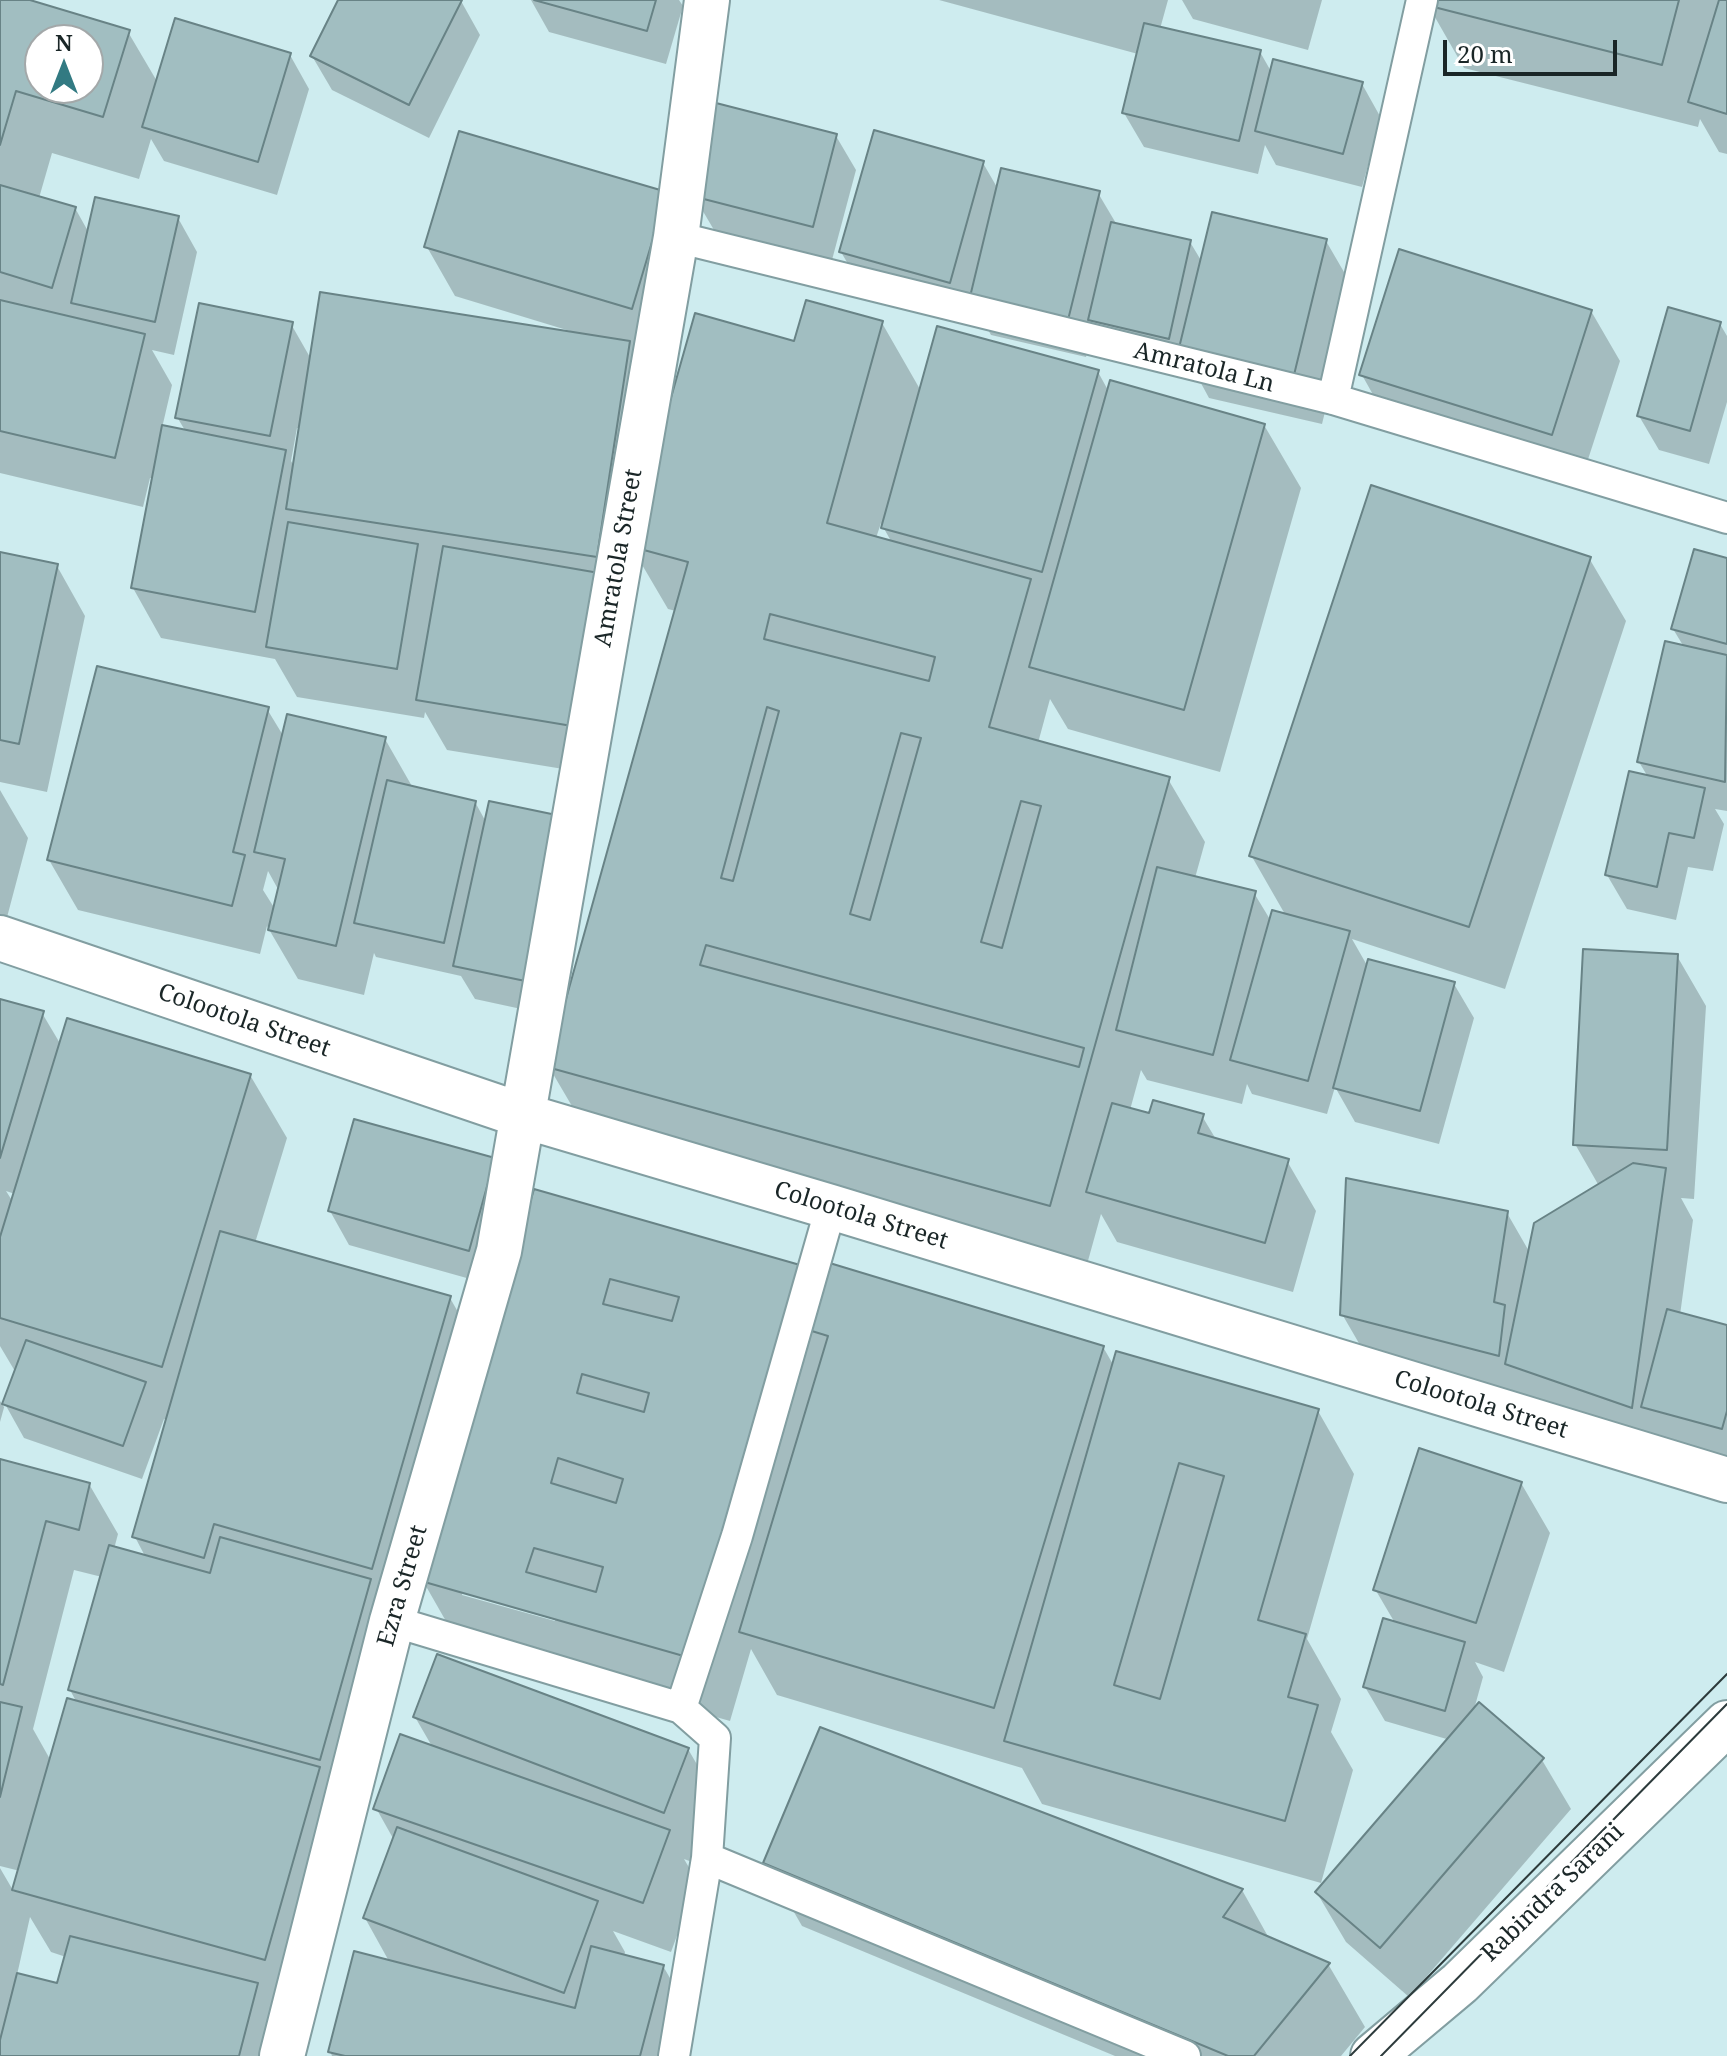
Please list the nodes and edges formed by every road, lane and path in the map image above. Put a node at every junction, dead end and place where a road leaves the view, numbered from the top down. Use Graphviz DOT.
graph roads {
  1 [pos="707,0"];
  2 [pos="1422,0"];
  3 [pos="676,237"];
  4 [pos="1333,399"];
  5 [pos="1727,518"];
  6 [pos="0,938"];
  7 [pos="521,1115"];
  8 [pos="831,1207"];
  9 [pos="1727,1480"];
  10 [pos="392,1621"];
  11 [pos="681,1708"];
  12 [pos="1727,1723"];
  13 [pos="707,1858"];
  14 [pos="282,2056"];
  15 [pos="674,2056"];
  16 [pos="1185,2056"];
  17 [pos="1373,2056"];
  1 -- 3 [label="main road, Amratola Street"];
  2 -- 4 [label="lane"];
  3 -- 4 [label="lane, Amratola Ln"];
  3 -- 7 [label="main road, Amratola Street"];
  4 -- 5 [label="lane, Amratola Ln"];
  6 -- 7 [label="main road, Colootola Street"];
  7 -- 8 [label="main road, Colootola Street"];
  7 -- 10 [label="main road, Ezra Street"];
  8 -- 9 [label="main road, Colootola Street"];
  8 -- 11 [label="lane"];
  10 -- 11 [label="lane"];
  10 -- 14 [label="main road, Ezra Street"];
  11 -- 13 [label="lane"];
  12 -- 17 [label="main road, Rabindra Sarani"];
  13 -- 15 [label="lane"];
  13 -- 16 [label="lane"];
}
